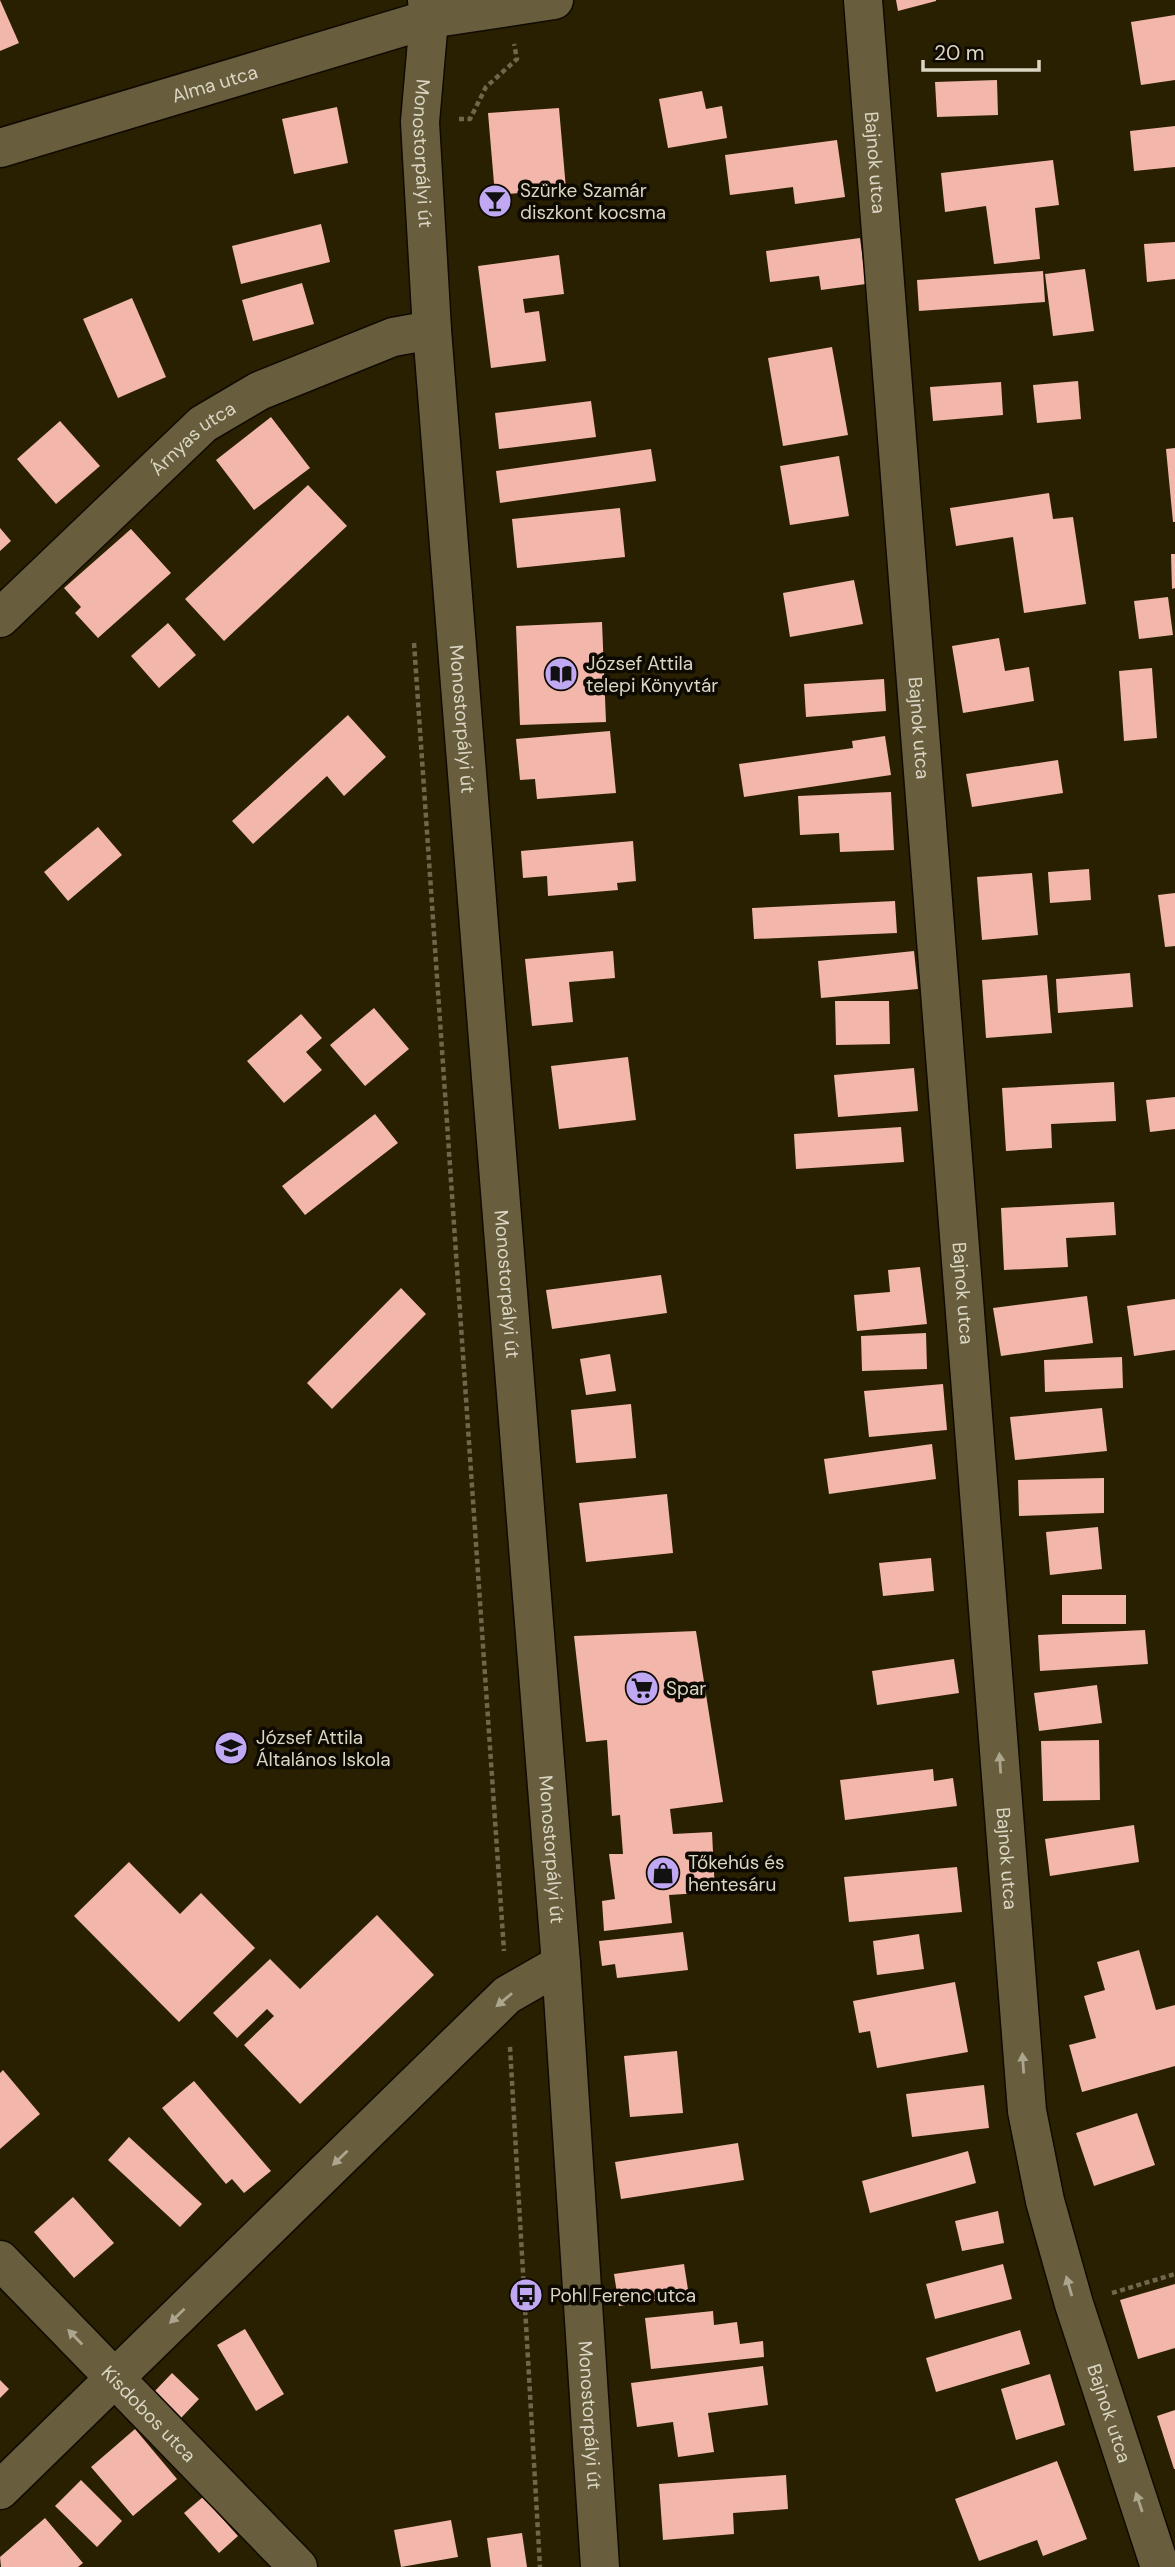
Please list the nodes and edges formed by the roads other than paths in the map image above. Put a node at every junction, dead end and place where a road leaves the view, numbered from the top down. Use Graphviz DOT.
graph roads {
  1 [pos="554,0"];
  2 [pos="863,0"];
  3 [pos="428,10"];
  4 [pos="0,148"];
  5 [pos="432,330"];
  6 [pos="0,618"];
  7 [pos="561,1964"];
  8 [pos="0,2260"];
  9 [pos="118,2381"];
  10 [pos="0,2490"];
  11 [pos="298,2567"];
  12 [pos="600,2567"];
  13 [pos="1160,2567"];
  1 -- 3 [label="street, Alma utca"];
  13 -- 2 [label="street, Bajnok utca, one-way"];
  3 -- 4 [label="street, Alma utca"];
  3 -- 5 [label="street, Monostorpályi út"];
  5 -- 6 [label="street, Árnyas utca"];
  5 -- 7 [label="street, Monostorpályi út"];
  7 -- 9 [label="street, one-way"];
  7 -- 12 [label="street, Monostorpályi út"];
  9 -- 8 [label="street, Kisdobos utca, one-way"];
  9 -- 10 [label="street"];
  9 -- 11 [label="street, Kisdobos utca"];
}
